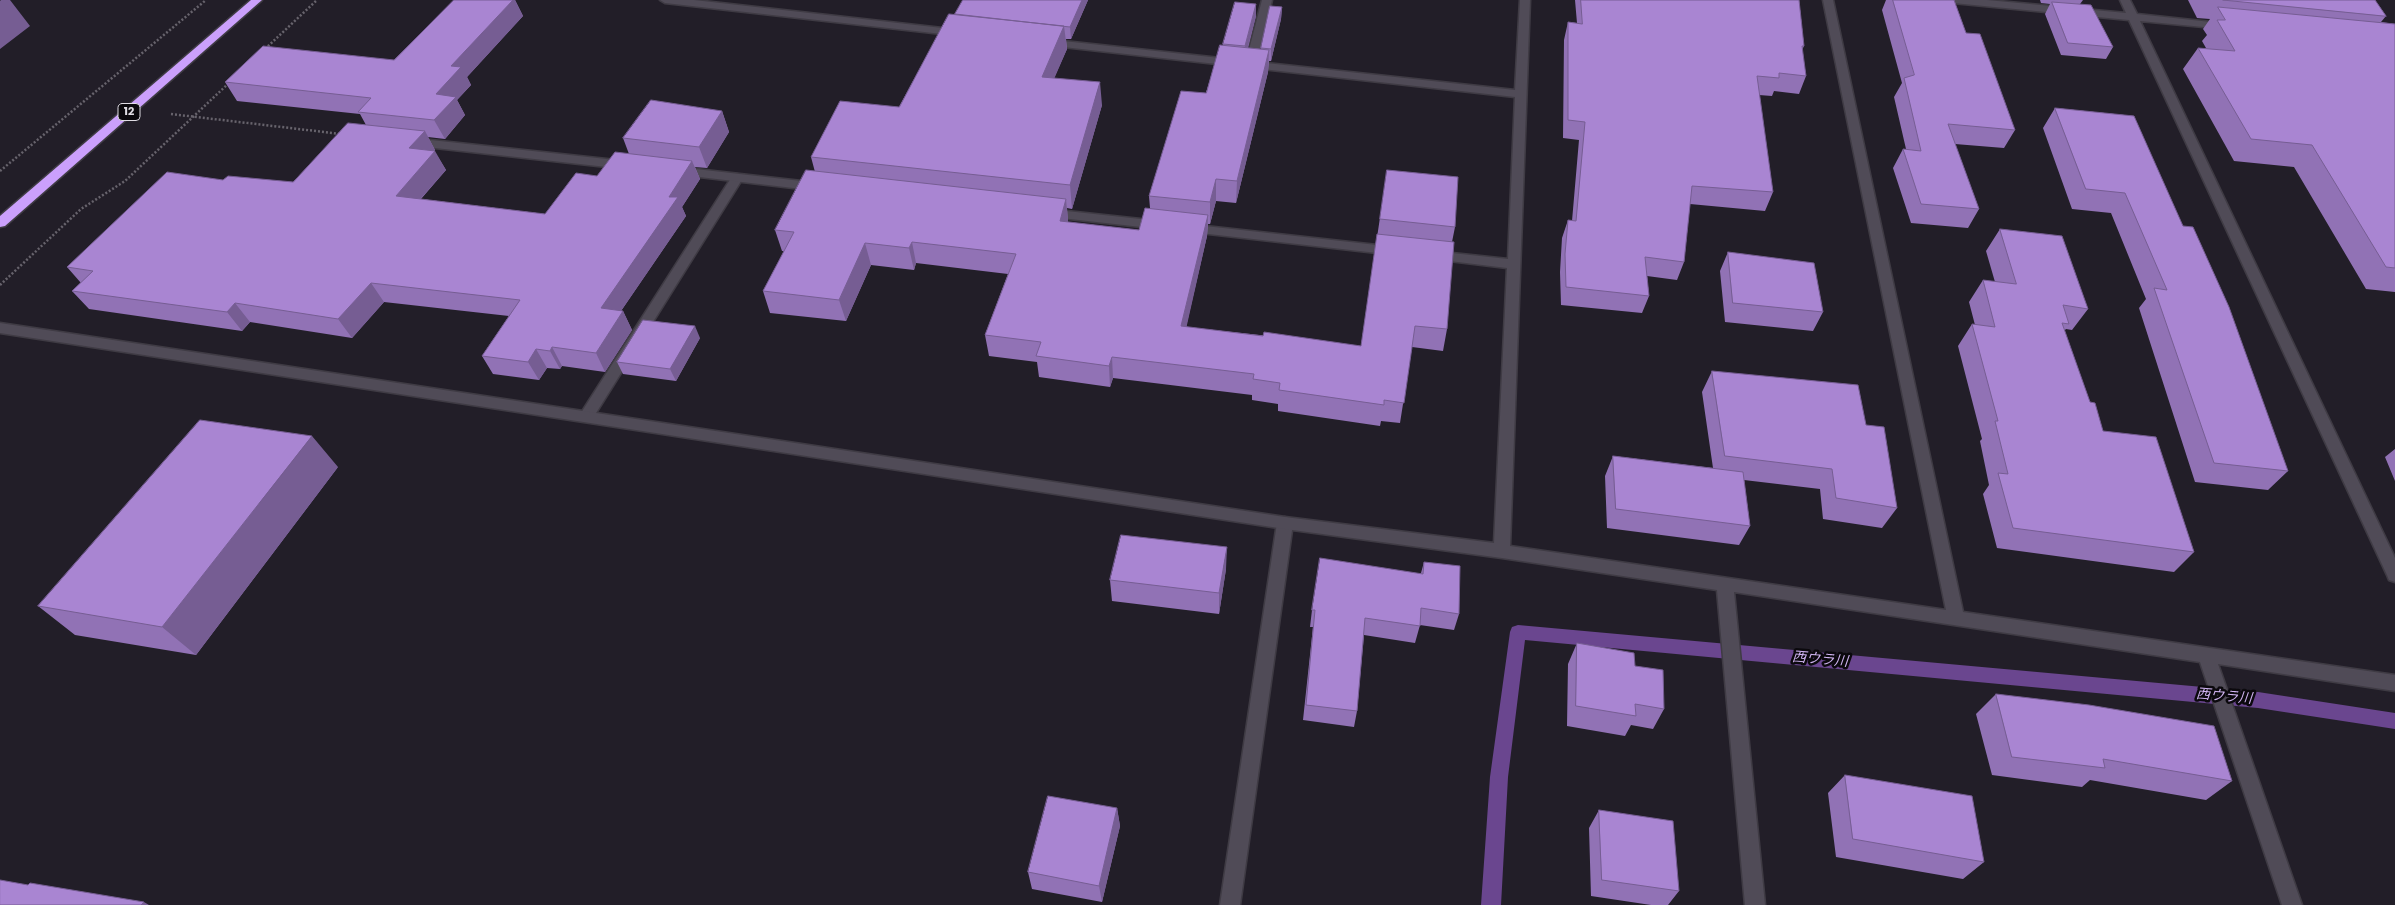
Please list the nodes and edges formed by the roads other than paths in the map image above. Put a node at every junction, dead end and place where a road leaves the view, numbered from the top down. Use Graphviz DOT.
graph roads {
  1 [pos="257,0"];
  2 [pos="665,0"];
  3 [pos="1267,0"];
  4 [pos="1525,0"];
  5 [pos="1828,0"];
  6 [pos="1953,0"];
  7 [pos="2124,0"];
  8 [pos="2133,17"];
  9 [pos="2240,28"];
  10 [pos="973,34"];
  11 [pos="1032,41"];
  12 [pos="1251,65"];
  13 [pos="1521,94"];
  14 [pos="356,136"];
  15 [pos="639,167"];
  16 [pos="669,170"];
  17 [pos="737,178"];
  18 [pos="836,189"];
  19 [pos="1032,211"];
  20 [pos="0,223"];
  21 [pos="1514,264"];
  22 [pos="0,328"];
  23 [pos="586,417"];
  24 [pos="1285,524"];
  25 [pos="1502,551"];
  26 [pos="2395,575"];
  27 [pos="1725,585"];
  28 [pos="1956,618"];
  29 [pos="2206,655"];
  30 [pos="2395,682"];
  31 [pos="1230,905"];
  32 [pos="1755,905"];
  33 [pos="2292,905"];
  1 -- 20 [label="highway, 12"];
  2 -- 10 [label="street"];
  3 -- 12 [label="street"];
  4 -- 13 [label="street"];
  5 -- 28 [label="street"];
  6 -- 8 [label="street"];
  7 -- 8 [label="street"];
  8 -- 9 [label="street"];
  8 -- 26 [label="street"];
  11 -- 12 [label="street"];
  12 -- 13 [label="street"];
  13 -- 21 [label="street"];
  14 -- 15 [label="street"];
  16 -- 17 [label="street"];
  17 -- 18 [label="street"];
  17 -- 23 [label="street"];
  19 -- 21 [label="street"];
  21 -- 25 [label="street"];
  22 -- 23 [label="street"];
  23 -- 24 [label="street"];
  24 -- 25 [label="street"];
  24 -- 31 [label="street"];
  25 -- 27 [label="street"];
  27 -- 28 [label="street"];
  27 -- 32 [label="street"];
  28 -- 29 [label="street"];
  29 -- 30 [label="street"];
  29 -- 33 [label="street"];
}
